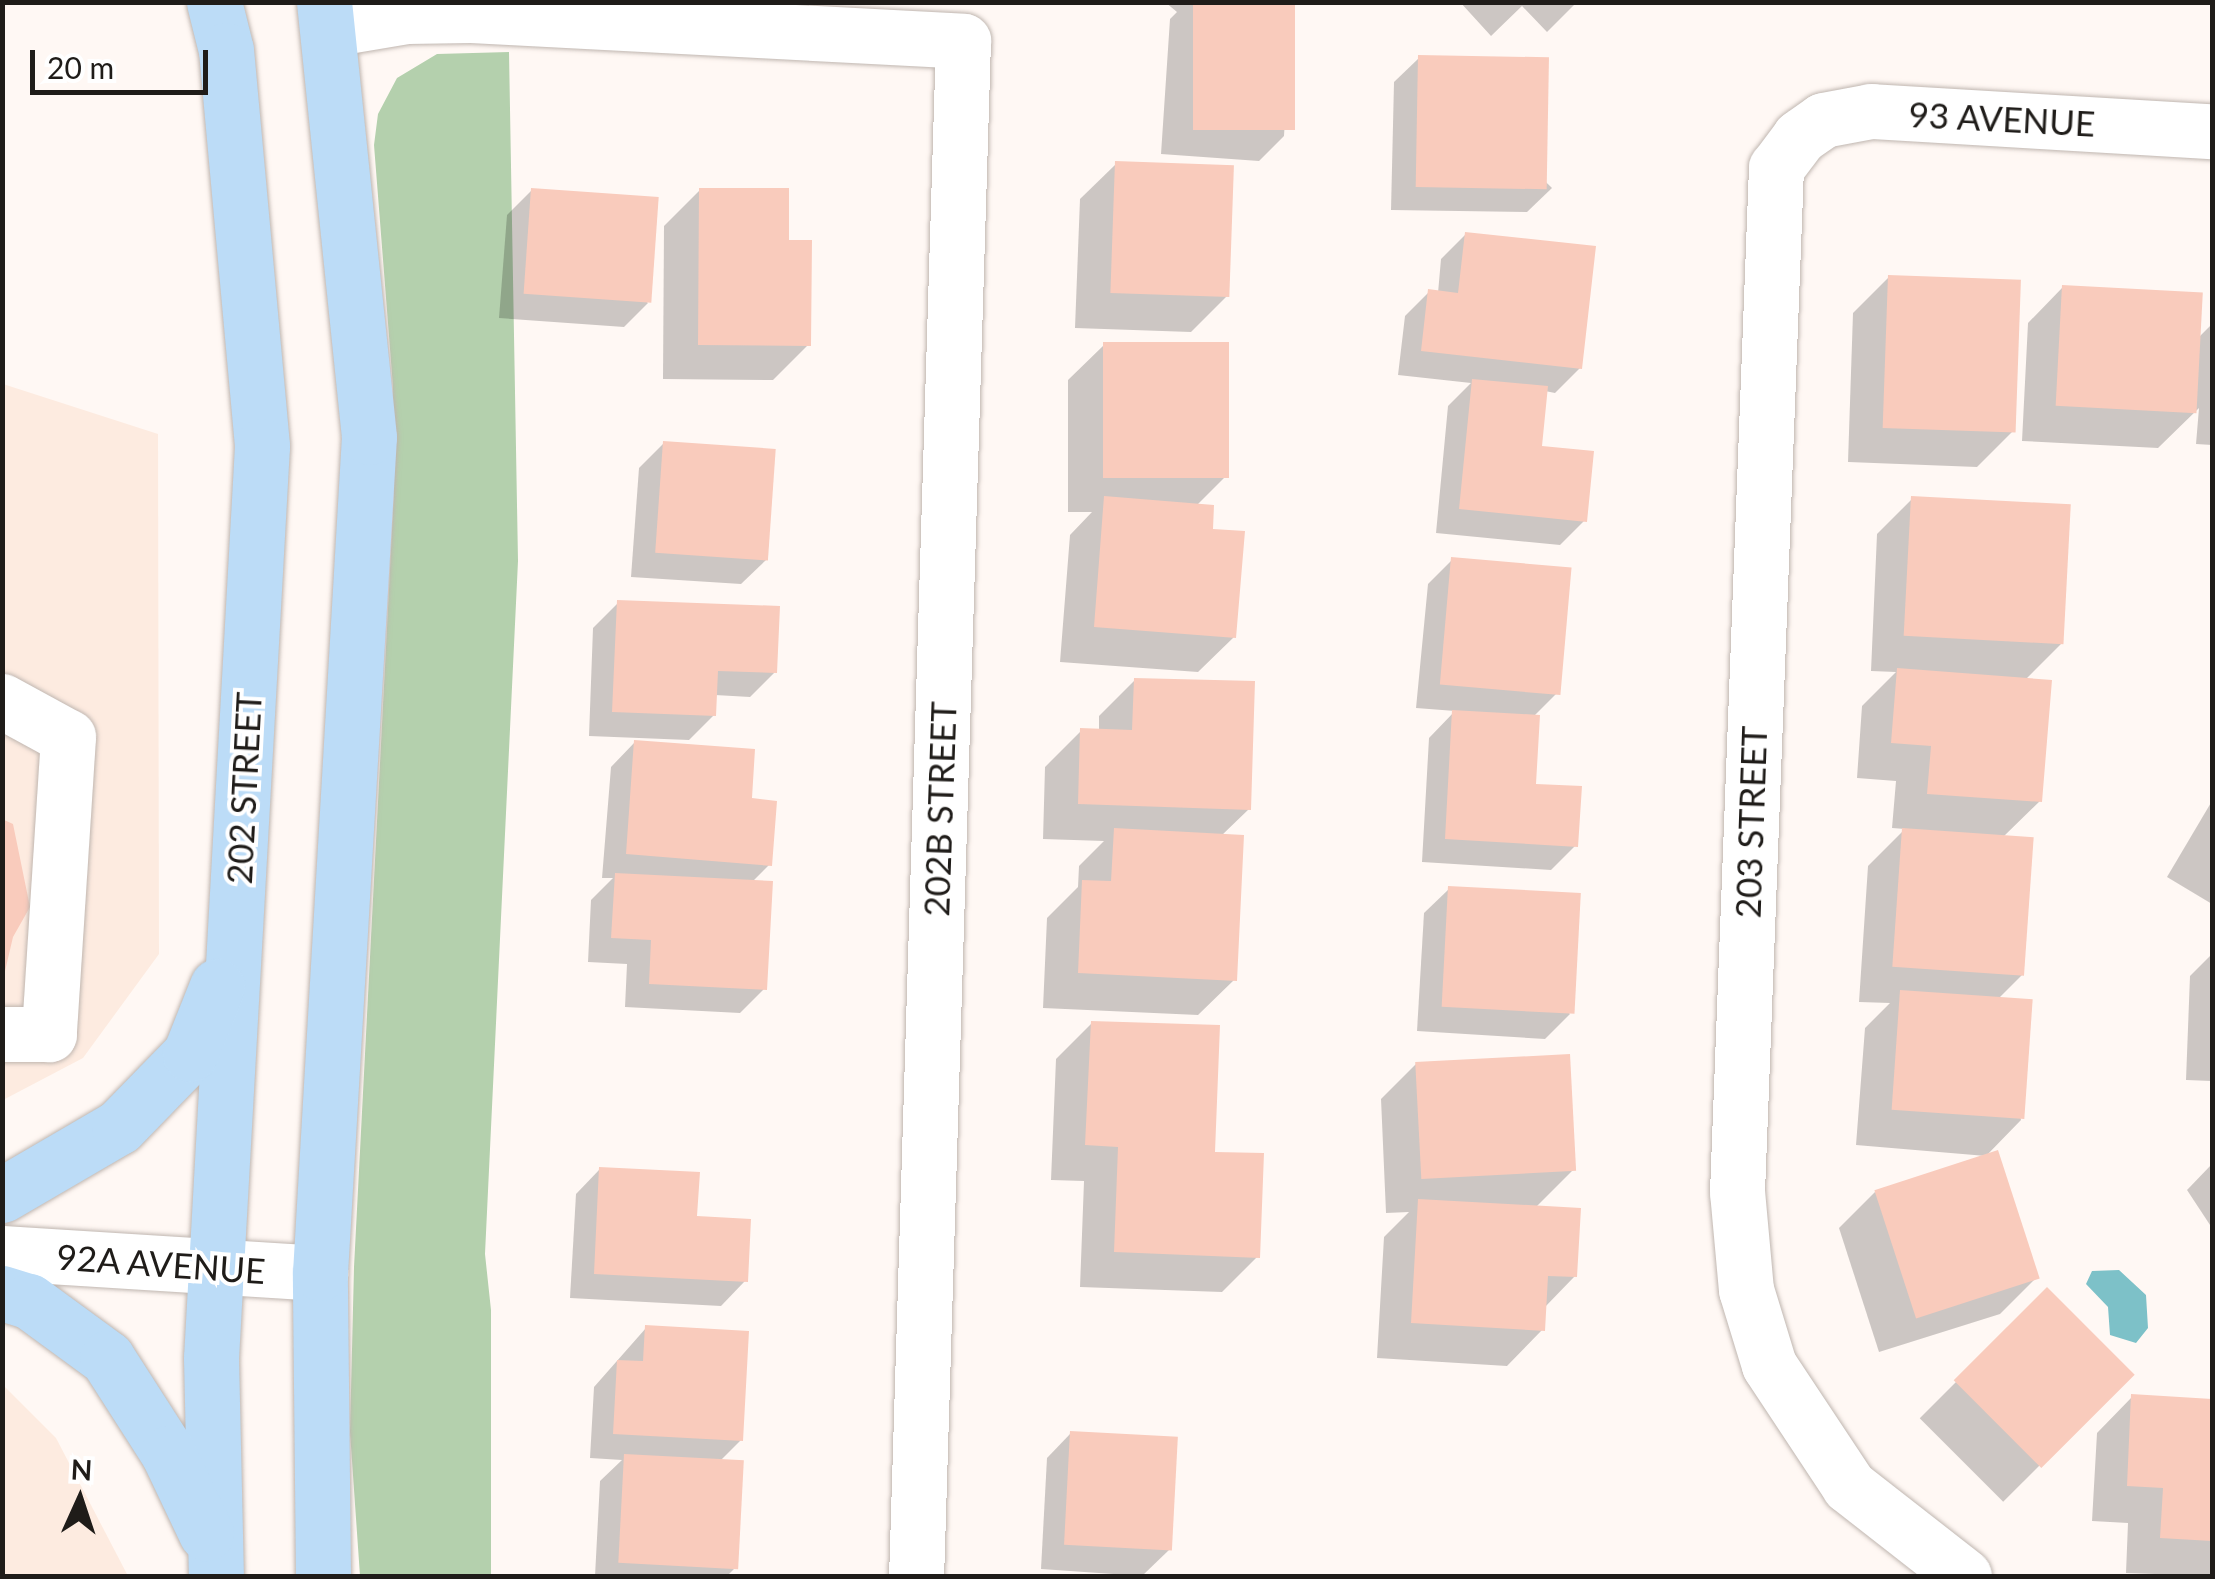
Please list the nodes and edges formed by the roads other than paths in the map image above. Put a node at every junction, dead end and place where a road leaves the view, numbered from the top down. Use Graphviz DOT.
graph roads {
  1 [pos="214,2"];
  2 [pos="327,16"];
  3 [pos="2212,130"];
  4 [pos="1798,138"];
  5 [pos="2,701"];
  6 [pos="235,941"];
  7 [pos="2,1034"];
  8 [pos="2,1195"];
  9 [pos="2,1253"];
  10 [pos="216,1266"];
  11 [pos="320,1273"];
  12 [pos="2,1292"];
  13 [pos="215,1563"];
  14 [pos="323,1576"];
  15 [pos="916,1576"];
  16 [pos="1964,1576"];
  1 -- 6 [label="main road, 202 STREET"];
  2 -- 11 [label="main road"];
  2 -- 15 [label="street, 202B STREET"];
  3 -- 4 [label="street, 93 AVENUE"];
  4 -- 16 [label="street, 203 STREET"];
  5 -- 7 [label="street"];
  6 -- 8 [label="main road"];
  6 -- 10 [label="main road, 202 STREET"];
  9 -- 10 [label="street, 92A AVENUE"];
  10 -- 11 [label="street, 92A AVENUE"];
  10 -- 13 [label="main road, 202 STREET"];
  11 -- 14 [label="main road"];
  12 -- 13 [label="main road"];
}
